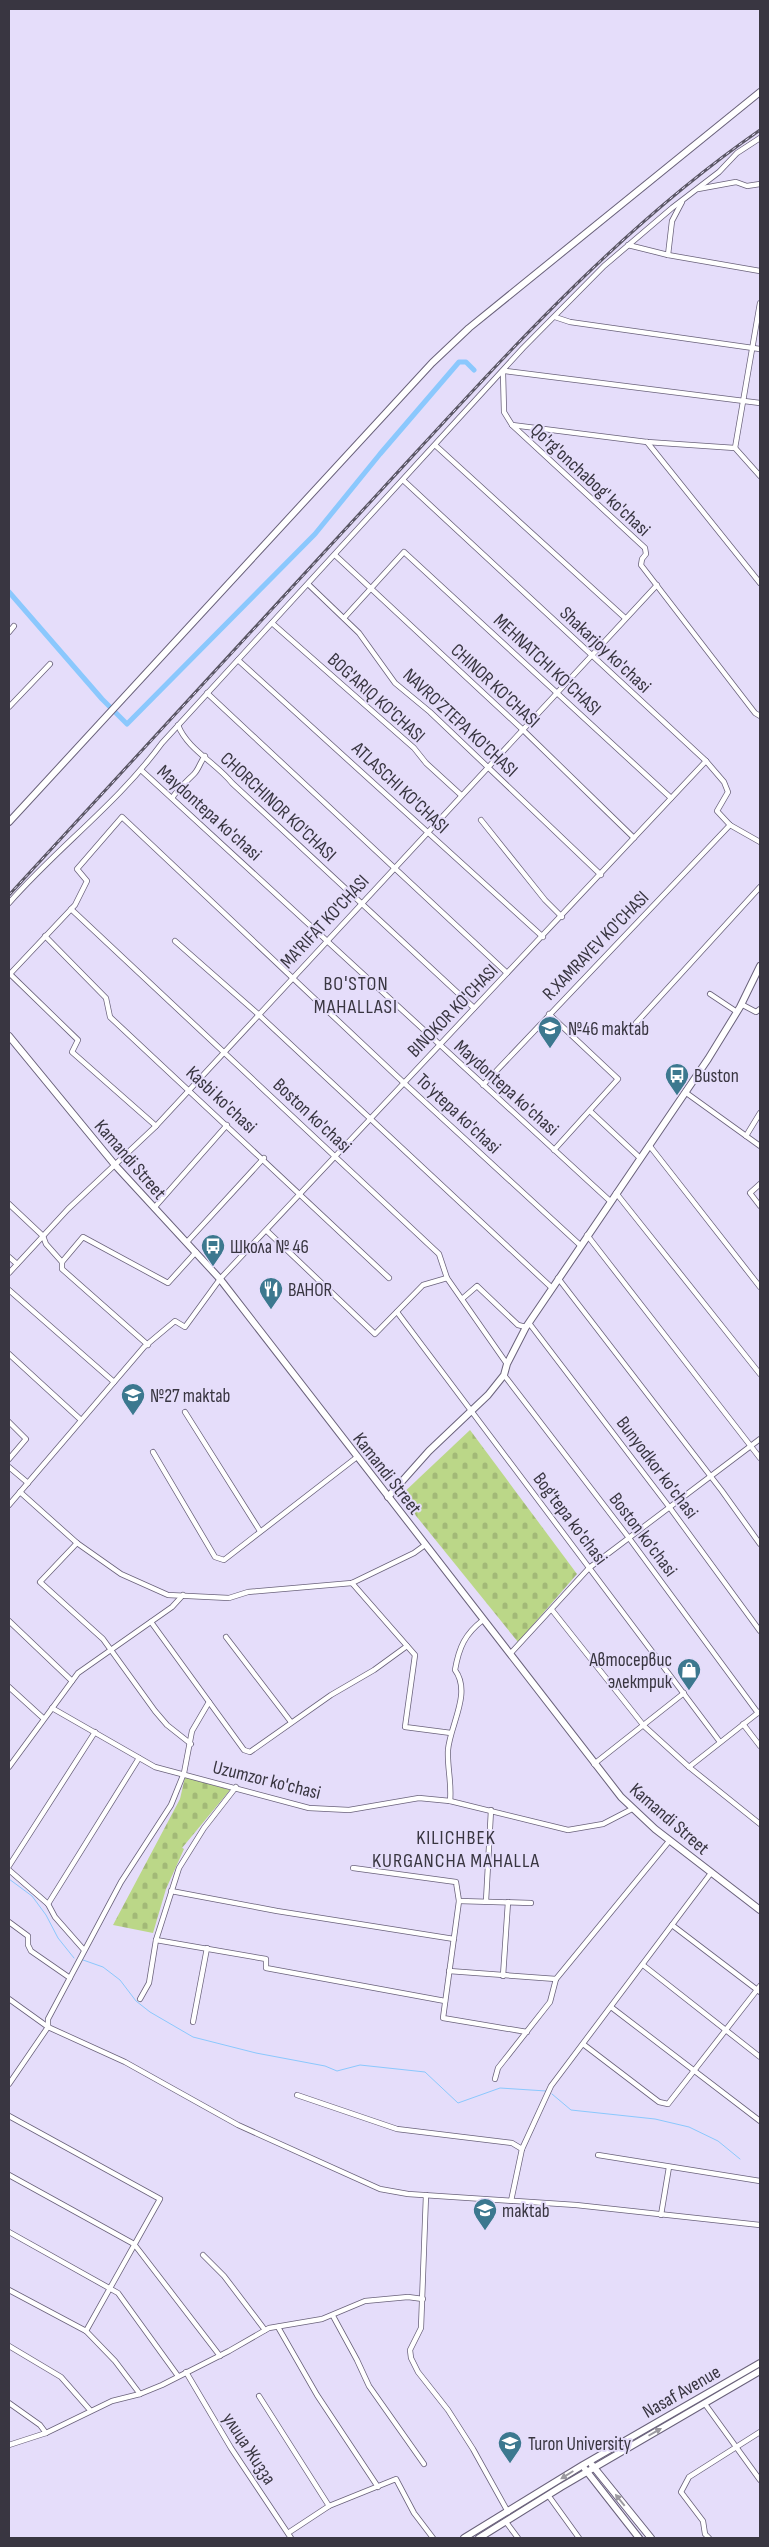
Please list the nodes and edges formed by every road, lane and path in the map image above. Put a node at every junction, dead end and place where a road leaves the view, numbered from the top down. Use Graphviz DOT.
graph roads {
  1 [pos="760,92"];
  2 [pos="760,138"];
  3 [pos="760,184"];
  4 [pos="697,189"];
  5 [pos="682,201"];
  6 [pos="628,245"];
  7 [pos="668,255"];
  8 [pos="760,270"];
  9 [pos="760,303"];
  10 [pos="555,316"];
  11 [pos="754,348"];
  12 [pos="760,349"];
  13 [pos="504,372"];
  14 [pos="743,401"];
  15 [pos="760,403"];
  16 [pos="512,424"];
  17 [pos="647,442"];
  18 [pos="435,445"];
  19 [pos="735,448"];
  20 [pos="760,476"];
  21 [pos="403,480"];
  22 [pos="335,555"];
  23 [pos="760,582"];
  24 [pos="308,585"];
  25 [pos="657,585"];
  26 [pos="371,591"];
  27 [pos="344,618"];
  28 [pos="625,618"];
  29 [pos="272,623"];
  30 [pos="14,626"];
  31 [pos="9,632"];
  32 [pos="590,656"];
  33 [pos="238,660"];
  34 [pos="50,664"];
  35 [pos="556,692"];
  36 [pos="207,694"];
  37 [pos="9,707"];
  38 [pos="760,716"];
  39 [pos="178,725"];
  40 [pos="522,729"];
  41 [pos="205,756"];
  42 [pos="706,762"];
  43 [pos="487,767"];
  44 [pos="141,770"];
  45 [pos="460,795"];
  46 [pos="172,798"];
  47 [pos="671,798"];
  48 [pos="481,820"];
  49 [pos="9,822"];
  50 [pos="730,825"];
  51 [pos="427,831"];
  52 [pos="634,838"];
  53 [pos="760,842"];
  54 [pos="394,867"];
  55 [pos="601,875"];
  56 [pos="760,887"];
  57 [pos="9,903"];
  58 [pos="361,903"];
  59 [pos="71,910"];
  60 [pos="562,917"];
  61 [pos="46,936"];
  62 [pos="543,938"];
  63 [pos="328,940"];
  64 [pos="175,941"];
  65 [pos="760,966"];
  66 [pos="507,973"];
  67 [pos="10,975"];
  68 [pos="293,976"];
  69 [pos="710,994"];
  70 [pos="741,1004"];
  71 [pos="474,1008"];
  72 [pos="760,1009"];
  73 [pos="737,1012"];
  74 [pos="258,1014"];
  75 [pos="549,1014"];
  76 [pos="636,1023"];
  77 [pos="9,1036"];
  78 [pos="439,1045"];
  79 [pos="223,1052"];
  80 [pos="404,1083"];
  81 [pos="483,1085"];
  82 [pos="189,1089"];
  83 [pos="685,1092"];
  84 [pos="590,1111"];
  85 [pos="760,1113"];
  86 [pos="370,1119"];
  87 [pos="227,1125"];
  88 [pos="156,1126"];
  89 [pos="746,1136"];
  90 [pos="649,1145"];
  91 [pos="760,1146"];
  92 [pos="554,1150"];
  93 [pos="336,1156"];
  94 [pos="264,1158"];
  95 [pos="640,1158"];
  96 [pos="115,1165"];
  97 [pos="760,1184"];
  98 [pos="301,1193"];
  99 [pos="616,1193"];
  100 [pos="610,1201"];
  101 [pos="9,1204"];
  102 [pos="760,1206"];
  103 [pos="154,1208"];
  104 [pos="267,1231"];
  105 [pos="587,1235"];
  106 [pos="43,1236"];
  107 [pos="187,1242"];
  108 [pos="580,1246"];
  109 [pos="196,1252"];
  110 [pos="9,1257"];
  111 [pos="62,1262"];
  112 [pos="17,1264"];
  113 [pos="9,1273"];
  114 [pos="389,1278"];
  115 [pos="447,1278"];
  116 [pos="558,1278"];
  117 [pos="220,1279"];
  118 [pos="760,1287"];
  119 [pos="552,1288"];
  120 [pos="9,1290"];
  121 [pos="462,1299"];
  122 [pos="397,1312"];
  123 [pos="528,1325"];
  124 [pos="148,1345"];
  125 [pos="9,1354"];
  126 [pos="507,1364"];
  127 [pos="760,1374"];
  128 [pos="504,1375"];
  129 [pos="114,1382"];
  130 [pos="472,1410"];
  131 [pos="184,1412"];
  132 [pos="81,1420"];
  133 [pos="9,1422"];
  134 [pos="760,1439"];
  135 [pos="751,1446"];
  136 [pos="152,1452"];
  137 [pos="357,1458"];
  138 [pos="760,1458"];
  139 [pos="9,1459"];
  140 [pos="9,1467"];
  141 [pos="711,1477"];
  142 [pos="28,1483"];
  143 [pos="20,1492"];
  144 [pos="388,1497"];
  145 [pos="9,1505"];
  146 [pos="670,1508"];
  147 [pos="260,1531"];
  148 [pos="629,1538"];
  149 [pos="77,1543"];
  150 [pos="760,1544"];
  151 [pos="425,1545"];
  152 [pos="589,1568"];
  153 [pos="352,1583"];
  154 [pos="183,1595"];
  155 [pos="552,1610"];
  156 [pos="483,1620"];
  157 [pos="9,1621"];
  158 [pos="151,1622"];
  159 [pos="760,1631"];
  160 [pos="226,1637"];
  161 [pos="407,1646"];
  162 [pos="112,1649"];
  163 [pos="510,1654"];
  164 [pos="72,1681"];
  165 [pos="9,1687"];
  166 [pos="684,1693"];
  167 [pos="209,1702"];
  168 [pos="52,1708"];
  169 [pos="759,1712"];
  170 [pos="43,1718"];
  171 [pos="291,1722"];
  172 [pos="743,1724"];
  173 [pos="644,1726"];
  174 [pos="95,1732"];
  175 [pos="452,1733"];
  176 [pos="720,1742"];
  177 [pos="191,1744"];
  178 [pos="760,1746"];
  179 [pos="139,1758"];
  180 [pos="10,1764"];
  181 [pos="594,1764"];
  182 [pos="689,1767"];
  183 [pos="184,1773"];
  184 [pos="236,1787"];
  185 [pos="450,1801"];
  186 [pos="632,1809"];
  187 [pos="491,1810"];
  188 [pos="760,1824"];
  189 [pos="670,1840"];
  190 [pos="9,1866"];
  191 [pos="353,1868"];
  192 [pos="9,1870"];
  193 [pos="711,1872"];
  194 [pos="172,1891"];
  195 [pos="459,1901"];
  196 [pos="486,1901"];
  197 [pos="508,1902"];
  198 [pos="48,1904"];
  199 [pos="531,1904"];
  200 [pos="760,1910"];
  201 [pos="9,1922"];
  202 [pos="672,1925"];
  203 [pos="454,1939"];
  204 [pos="156,1940"];
  205 [pos="207,1948"];
  206 [pos="84,1950"];
  207 [pos="643,1965"];
  208 [pos="449,1971"];
  209 [pos="503,1976"];
  210 [pos="70,1978"];
  211 [pos="556,1979"];
  212 [pos="759,1989"];
  213 [pos="9,1999"];
  214 [pos="140,1999"];
  215 [pos="445,2001"];
  216 [pos="611,2006"];
  217 [pos="193,2022"];
  218 [pos="48,2027"];
  219 [pos="725,2031"];
  220 [pos="526,2032"];
  221 [pos="583,2044"];
  222 [pos="760,2058"];
  223 [pos="693,2071"];
  224 [pos="9,2072"];
  225 [pos="15,2076"];
  226 [pos="495,2079"];
  227 [pos="9,2084"];
  228 [pos="297,2095"];
  229 [pos="9,2116"];
  230 [pos="760,2121"];
  231 [pos="522,2149"];
  232 [pos="598,2155"];
  233 [pos="670,2167"];
  234 [pos="9,2175"];
  235 [pos="760,2181"];
  236 [pos="426,2195"];
  237 [pos="511,2201"];
  238 [pos="661,2215"];
  239 [pos="760,2225"];
  240 [pos="9,2232"];
  241 [pos="134,2244"];
  242 [pos="203,2255"];
  243 [pos="111,2288"];
  244 [pos="9,2290"];
  245 [pos="424,2299"];
  246 [pos="333,2316"];
  247 [pos="278,2327"];
  248 [pos="265,2330"];
  249 [pos="86,2331"];
  250 [pos="9,2346"];
  251 [pos="220,2356"];
  252 [pos="760,2362"];
  253 [pos="760,2371"];
  254 [pos="186,2372"];
  255 [pos="178,2376"];
  256 [pos="140,2394"];
  257 [pos="259,2396"];
  258 [pos="9,2403"];
  259 [pos="705,2404"];
  260 [pos="90,2410"];
  261 [pos="46,2432"];
  262 [pos="760,2432"];
  263 [pos="9,2445"];
  264 [pos="735,2446"];
  265 [pos="589,2462"];
  266 [pos="424,2464"];
  267 [pos="583,2466"];
  268 [pos="594,2468"];
  269 [pos="587,2472"];
  270 [pos="760,2480"];
  271 [pos="378,2487"];
  272 [pos="548,2495"];
  273 [pos="329,2506"];
  274 [pos="508,2512"];
  275 [pos="506,2522"];
  276 [pos="288,2533"];
  277 [pos="291,2538"];
  278 [pos="433,2538"];
  279 [pos="464,2538"];
  280 [pos="479,2538"];
  281 [pos="518,2538"];
  282 [pos="579,2538"];
  283 [pos="639,2538"];
  284 [pos="651,2538"];
  285 [pos="709,2538"];
  1 -- 49 [label="main road"];
  2 -- 4 [label="street"];
  3 -- 4 [label="street"];
  4 -- 5 [label="street"];
  5 -- 6 [label="street"];
  5 -- 7 [label="street"];
  6 -- 7 [label="street"];
  6 -- 10 [label="street"];
  7 -- 8 [label="street"];
  9 -- 11 [label="street"];
  10 -- 11 [label="street"];
  10 -- 13 [label="street"];
  11 -- 12 [label="street"];
  11 -- 14 [label="street"];
  13 -- 14 [label="street"];
  13 -- 16 [label="street, Qo'rg'onchabog' ko'chasi"];
  13 -- 18 [label="street"];
  14 -- 15 [label="street"];
  14 -- 19 [label="street"];
  16 -- 17 [label="street"];
  16 -- 25 [label="street, Qo'rg'onchabog' ko'chasi"];
  17 -- 19 [label="street"];
  17 -- 23 [label="street"];
  18 -- 21 [label="street"];
  18 -- 28 [label="street"];
  19 -- 20 [label="street"];
  21 -- 22 [label="street"];
  21 -- 32 [label="street, Shakarjoy ko'chasi"];
  22 -- 24 [label="street"];
  22 -- 26 [label="street, CHINOR KO'CHASI"];
  24 -- 27 [label="street, NAVRO'ZTEPA KO'CHASI"];
  24 -- 29 [label="street"];
  25 -- 28 [label="street, MA'RIFAT KO'CHASI"];
  25 -- 38 [label="street, Qo'rg'onchabog' ko'chasi"];
  26 -- 27 [label="street"];
  26 -- 35 [label="street, MEHNATCHI KO'CHASI"];
  26 -- 40 [label="street, CHINOR KO'CHASI"];
  27 -- 43 [label="street, NAVRO'ZTEPA KO'CHASI"];
  28 -- 32 [label="street, MA'RIFAT KO'CHASI"];
  29 -- 33 [label="street"];
  29 -- 45 [label="street, BOG'ARIQ KO'CHASI"];
  30 -- 31 [label="street"];
  32 -- 35 [label="street, MA'RIFAT KO'CHASI"];
  32 -- 42 [label="street, Shakarjoy ko'chasi"];
  33 -- 36 [label="street"];
  33 -- 51 [label="street, ATLASCHI KO'CHASI"];
  34 -- 37 [label="street"];
  35 -- 40 [label="street, MA'RIFAT KO'CHASI"];
  35 -- 47 [label="street, MEHNATCHI KO'CHASI"];
  36 -- 39 [label="street"];
  36 -- 54 [label="street"];
  39 -- 41 [label="street, CHORCHINOR KO'CHASI"];
  39 -- 44 [label="street"];
  40 -- 43 [label="street, MA'RIFAT KO'CHASI"];
  40 -- 52 [label="street, CHINOR KO'CHASI"];
  41 -- 46 [label="street"];
  41 -- 58 [label="street, CHORCHINOR KO'CHASI"];
  42 -- 47 [label="street, BINOKOR KO'CHASI"];
  42 -- 50 [label="street, Shakarjoy ko'chasi"];
  43 -- 45 [label="street, MA'RIFAT KO'CHASI"];
  43 -- 55 [label="street, NAVRO'ZTEPA KO'CHASI"];
  44 -- 46 [label="street, Maydontepa ko'chasi"];
  44 -- 57 [label="street"];
  45 -- 51 [label="street, MA'RIFAT KO'CHASI"];
  46 -- 63 [label="street, Maydontepa ko'chasi"];
  47 -- 52 [label="street, BINOKOR KO'CHASI"];
  48 -- 60 [label="street"];
  50 -- 53 [label="street"];
  50 -- 75 [label="street, R.XAMRAYEV KO'CHASI"];
  51 -- 54 [label="street, MA'RIFAT KO'CHASI"];
  51 -- 62 [label="street, ATLASCHI KO'CHASI"];
  52 -- 55 [label="street, BINOKOR KO'CHASI"];
  54 -- 58 [label="street, MA'RIFAT KO'CHASI"];
  54 -- 66 [label="street"];
  55 -- 60 [label="street, BINOKOR KO'CHASI"];
  56 -- 76 [label="street"];
  58 -- 63 [label="street, MA'RIFAT KO'CHASI"];
  58 -- 71 [label="street, CHORCHINOR KO'CHASI"];
  59 -- 61 [label="street"];
  59 -- 68 [label="street, To'ytepa ko'chasi"];
  59 -- 79 [label="street, Boston ko'chasi"];
  60 -- 62 [label="street, BINOKOR KO'CHASI"];
  61 -- 67 [label="street"];
  61 -- 82 [label="street, Kasbi ko'chasi"];
  62 -- 66 [label="street, BINOKOR KO'CHASI"];
  63 -- 68 [label="street, MA'RIFAT KO'CHASI"];
  63 -- 78 [label="street, Maydontepa ko'chasi"];
  64 -- 74 [label="street"];
  65 -- 70 [label="main road"];
  66 -- 71 [label="street, BINOKOR KO'CHASI"];
  67 -- 88 [label="street"];
  68 -- 74 [label="street, MA'RIFAT KO'CHASI"];
  68 -- 80 [label="street, To'ytepa ko'chasi"];
  69 -- 73 [label="street"];
  70 -- 72 [label="street"];
  70 -- 73 [label="main road"];
  71 -- 78 [label="street, BINOKOR KO'CHASI"];
  73 -- 83 [label="main road"];
  74 -- 79 [label="street, MA'RIFAT KO'CHASI"];
  74 -- 86 [label="street"];
  75 -- 81 [label="street, R.XAMRAYEV KO'CHASI"];
  75 -- 84 [label="street"];
  77 -- 96 [label="main road, Kamandi Street"];
  78 -- 80 [label="street, BINOKOR KO'CHASI"];
  78 -- 81 [label="street, Maydontepa ko'chasi"];
  79 -- 82 [label="street, MA'RIFAT KO'CHASI"];
  79 -- 93 [label="street, Boston ko'chasi"];
  80 -- 86 [label="street, BINOKOR KO'CHASI"];
  80 -- 108 [label="street, To'ytepa ko'chasi"];
  81 -- 92 [label="street, Maydontepa ko'chasi"];
  82 -- 87 [label="street, Kasbi ko'chasi"];
  82 -- 88 [label="street, MA'RIFAT KO'CHASI"];
  83 -- 89 [label="street"];
  83 -- 90 [label="main road"];
  84 -- 92 [label="street"];
  84 -- 95 [label="street"];
  85 -- 89 [label="street"];
  86 -- 93 [label="street, BINOKOR KO'CHASI"];
  86 -- 119 [label="street"];
  87 -- 94 [label="street, Kasbi ko'chasi"];
  87 -- 103 [label="street"];
  88 -- 96 [label="street, MA'RIFAT KO'CHASI"];
  89 -- 91 [label="street"];
  90 -- 95 [label="main road"];
  90 -- 118 [label="street"];
  92 -- 100 [label="street, Maydontepa ko'chasi"];
  93 -- 98 [label="street, BINOKOR KO'CHASI"];
  93 -- 115 [label="street, Boston ko'chasi"];
  94 -- 98 [label="street, Kasbi ko'chasi"];
  94 -- 107 [label="street"];
  95 -- 99 [label="main road"];
  96 -- 103 [label="main road, Kamandi Street"];
  96 -- 106 [label="street, MA'RIFAT KO'CHASI"];
  97 -- 102 [label="street"];
  98 -- 104 [label="street, BINOKOR KO'CHASI"];
  98 -- 114 [label="street, Kasbi ko'chasi"];
  99 -- 100 [label="main road"];
  99 -- 127 [label="street"];
  100 -- 105 [label="main road"];
  101 -- 106 [label="street"];
  103 -- 107 [label="main road, Kamandi Street"];
  104 -- 117 [label="street, BINOKOR KO'CHASI"];
  104 -- 122 [label="street"];
  105 -- 108 [label="main road"];
  105 -- 135 [label="street"];
  106 -- 111 [label="street"];
  106 -- 112 [label="street, MA'RIFAT KO'CHASI"];
  107 -- 109 [label="main road, Kamandi Street"];
  108 -- 116 [label="main road"];
  109 -- 111 [label="street"];
  109 -- 117 [label="main road, Kamandi Street"];
  110 -- 112 [label="street"];
  111 -- 124 [label="street"];
  112 -- 113 [label="street, MA'RIFAT KO'CHASI"];
  115 -- 121 [label="street, Boston ko'chasi"];
  115 -- 122 [label="street"];
  116 -- 119 [label="main road"];
  116 -- 141 [label="street"];
  117 -- 124 [label="street, BINOKOR KO'CHASI"];
  117 -- 137 [label="main road, Kamandi Street"];
  119 -- 123 [label="main road"];
  120 -- 129 [label="street"];
  121 -- 123 [label="street, Bunyodkor ko'chasi"];
  121 -- 126 [label="street, Boston ko'chasi"];
  122 -- 130 [label="street, Bog'tepa ko'chasi"];
  123 -- 126 [label="main road"];
  123 -- 146 [label="street, Bunyodkor ko'chasi"];
  124 -- 129 [label="street"];
  125 -- 132 [label="street"];
  126 -- 128 [label="main road"];
  128 -- 130 [label="main road"];
  128 -- 148 [label="street, Boston ko'chasi"];
  129 -- 132 [label="street"];
  130 -- 144 [label="main road"];
  130 -- 152 [label="street, Bog'tepa ko'chasi"];
  131 -- 147 [label="street"];
  132 -- 142 [label="street"];
  133 -- 139 [label="street"];
  134 -- 135 [label="street"];
  135 -- 138 [label="street"];
  135 -- 141 [label="street"];
  136 -- 147 [label="street"];
  137 -- 144 [label="main road, Kamandi Street"];
  137 -- 147 [label="street"];
  140 -- 142 [label="street"];
  141 -- 146 [label="street"];
  141 -- 150 [label="street"];
  142 -- 143 [label="street"];
  143 -- 145 [label="street"];
  143 -- 149 [label="street"];
  144 -- 151 [label="main road, Kamandi Street"];
  146 -- 148 [label="street"];
  146 -- 159 [label="street, Bunyodkor ko'chasi"];
  148 -- 152 [label="street"];
  148 -- 169 [label="street, Boston ko'chasi"];
  149 -- 154 [label="street"];
  149 -- 162 [label="street"];
  151 -- 153 [label="street"];
  151 -- 156 [label="main road, Kamandi Street"];
  152 -- 155 [label="street"];
  152 -- 166 [label="street, Bog'tepa ko'chasi"];
  153 -- 154 [label="street"];
  153 -- 161 [label="street"];
  154 -- 158 [label="street"];
  155 -- 163 [label="street"];
  155 -- 173 [label="street"];
  156 -- 163 [label="main road, Kamandi Street"];
  156 -- 175 [label="street"];
  157 -- 164 [label="street"];
  158 -- 162 [label="street"];
  158 -- 167 [label="street"];
  160 -- 171 [label="street"];
  161 -- 171 [label="street"];
  161 -- 175 [label="street"];
  162 -- 164 [label="street"];
  162 -- 177 [label="street"];
  163 -- 181 [label="main road, Kamandi Street"];
  164 -- 168 [label="street"];
  165 -- 170 [label="street"];
  166 -- 173 [label="street"];
  166 -- 176 [label="street, Bog'tepa ko'chasi"];
  167 -- 171 [label="street"];
  167 -- 177 [label="street"];
  168 -- 170 [label="street"];
  168 -- 174 [label="street, Uzumzor ko'chasi"];
  169 -- 172 [label="street"];
  170 -- 180 [label="street"];
  172 -- 176 [label="street"];
  172 -- 178 [label="street"];
  173 -- 181 [label="street"];
  173 -- 182 [label="street"];
  174 -- 179 [label="street, Uzumzor ko'chasi"];
  174 -- 190 [label="street"];
  175 -- 185 [label="street"];
  176 -- 182 [label="street"];
  177 -- 183 [label="street"];
  179 -- 183 [label="street, Uzumzor ko'chasi"];
  179 -- 198 [label="street"];
  181 -- 186 [label="main road, Kamandi Street"];
  182 -- 188 [label="street"];
  183 -- 184 [label="street, Uzumzor ko'chasi"];
  183 -- 206 [label="street"];
  184 -- 185 [label="street, Uzumzor ko'chasi"];
  184 -- 194 [label="street"];
  185 -- 187 [label="street, Uzumzor ko'chasi"];
  186 -- 187 [label="street, Uzumzor ko'chasi"];
  186 -- 189 [label="main road, Kamandi Street"];
  187 -- 196 [label="street"];
  189 -- 193 [label="main road, Kamandi Street"];
  189 -- 211 [label="street"];
  191 -- 195 [label="street"];
  192 -- 198 [label="street"];
  193 -- 200 [label="main road, Kamandi Street"];
  193 -- 202 [label="street"];
  194 -- 203 [label="street"];
  194 -- 204 [label="street"];
  195 -- 196 [label="street"];
  195 -- 203 [label="street"];
  196 -- 197 [label="street"];
  197 -- 199 [label="street"];
  197 -- 209 [label="street"];
  198 -- 206 [label="street"];
  201 -- 210 [label="street"];
  202 -- 207 [label="street"];
  202 -- 212 [label="street"];
  203 -- 208 [label="street"];
  204 -- 205 [label="street"];
  204 -- 214 [label="street"];
  205 -- 215 [label="street"];
  205 -- 217 [label="street"];
  206 -- 210 [label="street"];
  207 -- 216 [label="street"];
  207 -- 219 [label="street"];
  208 -- 209 [label="street"];
  208 -- 215 [label="street"];
  209 -- 211 [label="street"];
  210 -- 218 [label="street"];
  211 -- 220 [label="street"];
  212 -- 219 [label="street"];
  213 -- 218 [label="street"];
  215 -- 220 [label="street"];
  216 -- 221 [label="street"];
  216 -- 223 [label="street"];
  218 -- 225 [label="street"];
  218 -- 236 [label="street"];
  219 -- 222 [label="street"];
  219 -- 223 [label="street"];
  220 -- 226 [label="street"];
  221 -- 223 [label="street"];
  221 -- 231 [label="street"];
  223 -- 230 [label="street"];
  224 -- 225 [label="street"];
  225 -- 227 [label="street"];
  228 -- 231 [label="street"];
  229 -- 241 [label="street"];
  231 -- 237 [label="street"];
  232 -- 233 [label="street"];
  233 -- 235 [label="street"];
  233 -- 238 [label="street"];
  234 -- 241 [label="street"];
  236 -- 237 [label="street"];
  236 -- 245 [label="street"];
  237 -- 238 [label="street"];
  238 -- 239 [label="street"];
  240 -- 243 [label="street"];
  241 -- 243 [label="street"];
  241 -- 251 [label="street"];
  242 -- 248 [label="street"];
  243 -- 249 [label="street"];
  243 -- 255 [label="street"];
  244 -- 249 [label="street"];
  245 -- 246 [label="street"];
  245 -- 274 [label="street"];
  246 -- 247 [label="street"];
  246 -- 266 [label="street"];
  247 -- 248 [label="street"];
  247 -- 271 [label="street"];
  248 -- 251 [label="street"];
  249 -- 256 [label="street"];
  250 -- 260 [label="street"];
  251 -- 254 [label="street"];
  252 -- 265 [label="main road, Nasaf Avenue"];
  253 -- 259 [label="main road, Nasaf Avenue"];
  254 -- 255 [label="street"];
  254 -- 276 [label="street, улица Жизза"];
  255 -- 256 [label="street"];
  256 -- 260 [label="street"];
  257 -- 273 [label="street"];
  258 -- 261 [label="street"];
  259 -- 264 [label="street"];
  268 -- 259 [label="main road, Nasaf Avenue, one-way"];
  260 -- 261 [label="street"];
  261 -- 263 [label="street"];
  262 -- 264 [label="street"];
  264 -- 270 [label="street"];
  264 -- 285 [label="street"];
  265 -- 267 [label="main road, Nasaf Avenue"];
  265 -- 268 [label="main road"];
  267 -- 269 [label="main road"];
  267 -- 274 [label="main road, Nasaf Avenue, one-way"];
  268 -- 269 [label="main road, Nasaf Avenue"];
  284 -- 268 [label="main road, one-way"];
  269 -- 272 [label="main road, Nasaf Avenue"];
  269 -- 283 [label="main road"];
  271 -- 273 [label="street"];
  271 -- 278 [label="street"];
  272 -- 275 [label="main road, Nasaf Avenue"];
  272 -- 282 [label="street"];
  273 -- 276 [label="street"];
  274 -- 279 [label="main road, Nasaf Avenue"];
  275 -- 280 [label="main road, Nasaf Avenue"];
  275 -- 281 [label="street"];
  276 -- 277 [label="street, улица Жизза"];
}
